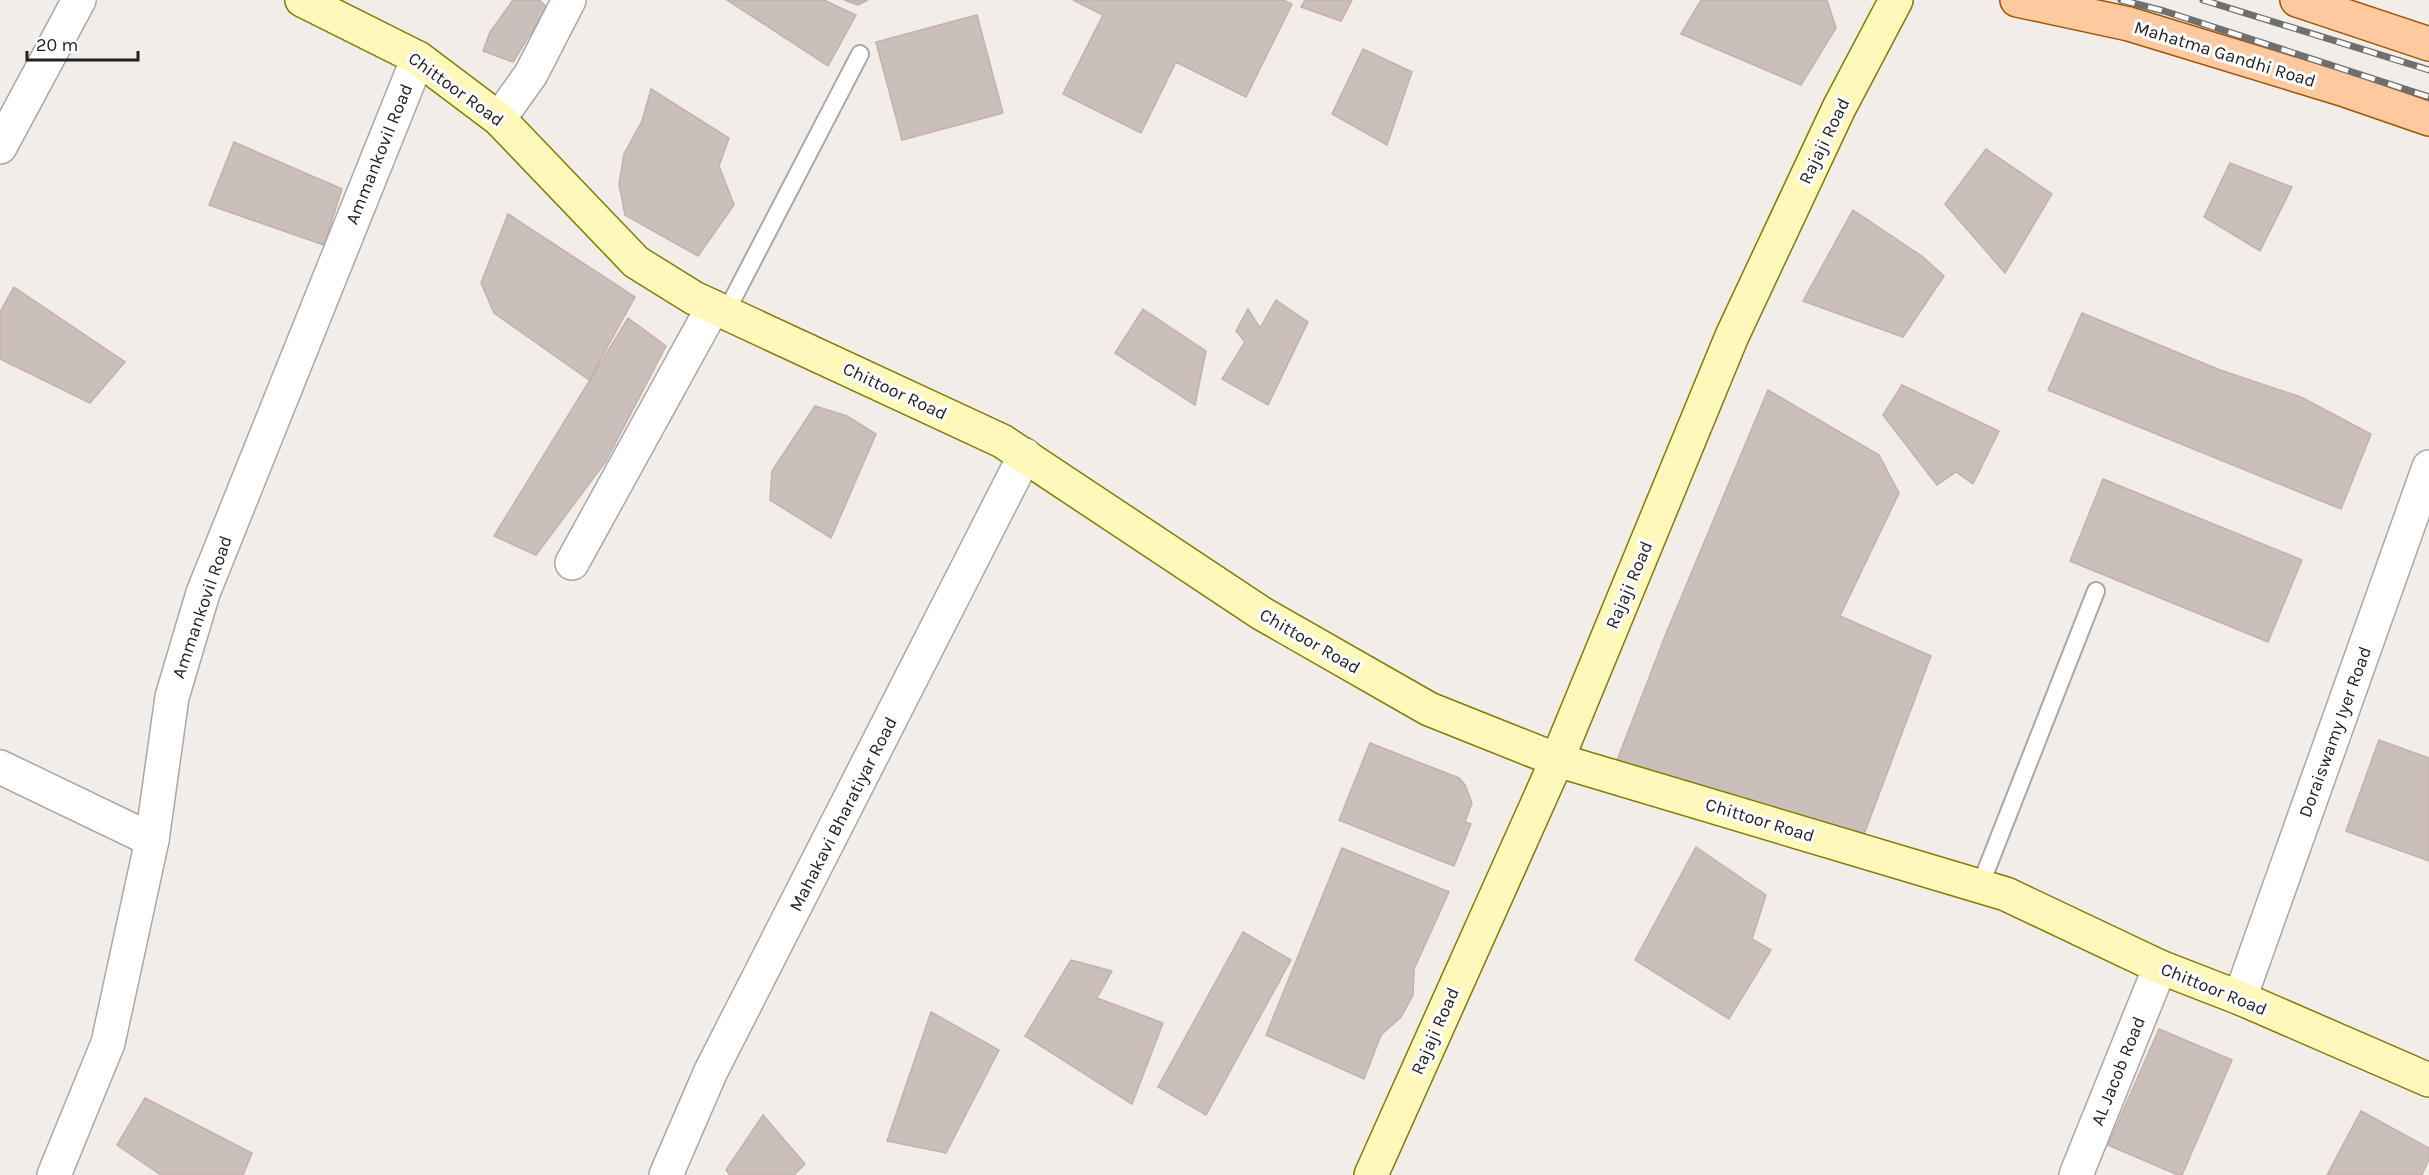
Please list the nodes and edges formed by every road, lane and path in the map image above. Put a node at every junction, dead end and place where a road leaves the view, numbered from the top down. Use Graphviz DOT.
graph roads {
  1 [pos="79,0"];
  2 [pos="302,0"];
  3 [pos="569,0"];
  4 [pos="1896,0"];
  5 [pos="2017,0"];
  6 [pos="2296,0"];
  7 [pos="2429,44"];
  8 [pos="860,54"];
  9 [pos="417,58"];
  10 [pos="499,119"];
  11 [pos="2429,119"];
  12 [pos="0,147"];
  13 [pos="720,309"];
  14 [pos="1025,455"];
  15 [pos="2429,467"];
  16 [pos="572,563"];
  17 [pos="2096,591"];
  18 [pos="1557,760"];
  19 [pos="0,767"];
  20 [pos="152,840"];
  21 [pos="1980,886"];
  22 [pos="2160,967"];
  23 [pos="2240,998"];
  24 [pos="2429,1080"];
  25 [pos="54,1175"];
  26 [pos="666,1175"];
  27 [pos="1371,1175"];
  28 [pos="2076,1175"];
  1 -- 12 [label="street"];
  2 -- 9 [label="main road, Chittoor Road"];
  3 -- 10 [label="street"];
  4 -- 18 [label="main road, Rajaji Road"];
  5 -- 11 [label="main road, Mahatma Gandhi Road"];
  6 -- 7 [label="main road"];
  8 -- 13 [label="lane"];
  9 -- 10 [label="main road, Chittoor Road"];
  9 -- 20 [label="street, Ammankovil Road"];
  10 -- 13 [label="main road, Chittoor Road"];
  13 -- 14 [label="main road, Chittoor Road"];
  13 -- 16 [label="street"];
  14 -- 18 [label="main road, Chittoor Road"];
  14 -- 26 [label="street, Mahakavi Bharatiyar Road"];
  15 -- 23 [label="street, Doraiswamy Iyer Road"];
  17 -- 21 [label="lane"];
  18 -- 21 [label="main road, Chittoor Road"];
  18 -- 27 [label="main road, Rajaji Road"];
  19 -- 20 [label="street"];
  20 -- 25 [label="street, Ammankovil Road"];
  21 -- 22 [label="main road, Chittoor Road"];
  22 -- 23 [label="main road, Chittoor Road"];
  22 -- 28 [label="street, AL Jacob Road"];
  23 -- 24 [label="main road, Chittoor Road"];
}
